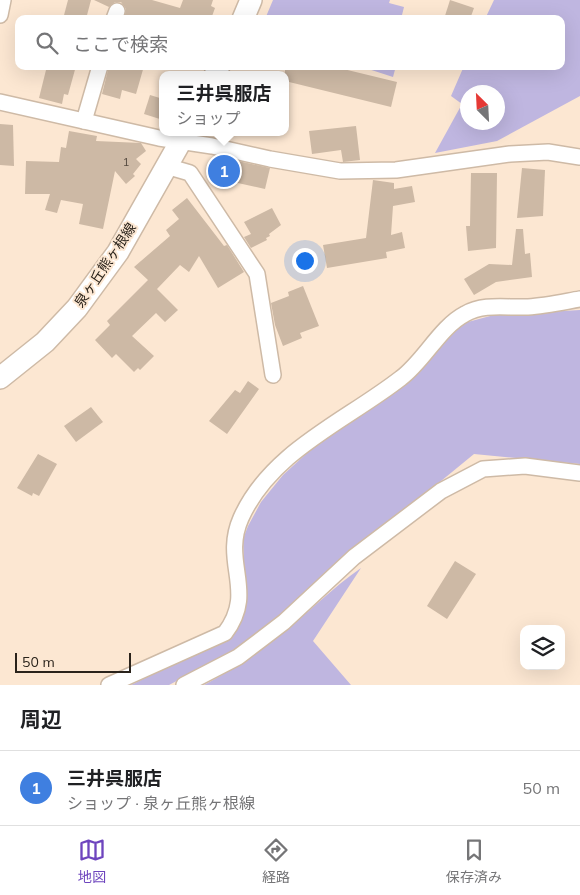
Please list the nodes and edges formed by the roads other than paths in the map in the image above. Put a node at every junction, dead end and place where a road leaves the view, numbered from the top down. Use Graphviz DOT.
graph roads {
  1 [pos="4,0"];
  2 [pos="250,0"];
  3 [pos="0,15"];
  4 [pos="244,15"];
  5 [pos="99,70"];
  6 [pos="0,102"];
  7 [pos="84,121"];
  8 [pos="159,133"];
  9 [pos="184,137"];
  10 [pos="580,157"];
  11 [pos="166,166"];
  12 [pos="580,299"];
  13 [pos="273,375"];
  14 [pos="0,378"];
  15 [pos="580,473"];
  16 [pos="109,685"];
  17 [pos="184,685"];
  1 -- 3 [label="street"];
  2 -- 4 [label="main road"];
  5 -- 7 [label="street"];
  6 -- 7 [label="street"];
  7 -- 8 [label="street"];
  9 -- 10 [label="street"];
  9 -- 11 [label="main road, 泉ヶ丘熊ヶ根線"];
  11 -- 13 [label="street"];
  11 -- 14 [label="main road, 泉ヶ丘熊ヶ根線"];
  12 -- 16 [label="street"];
  15 -- 17 [label="street"];
}
